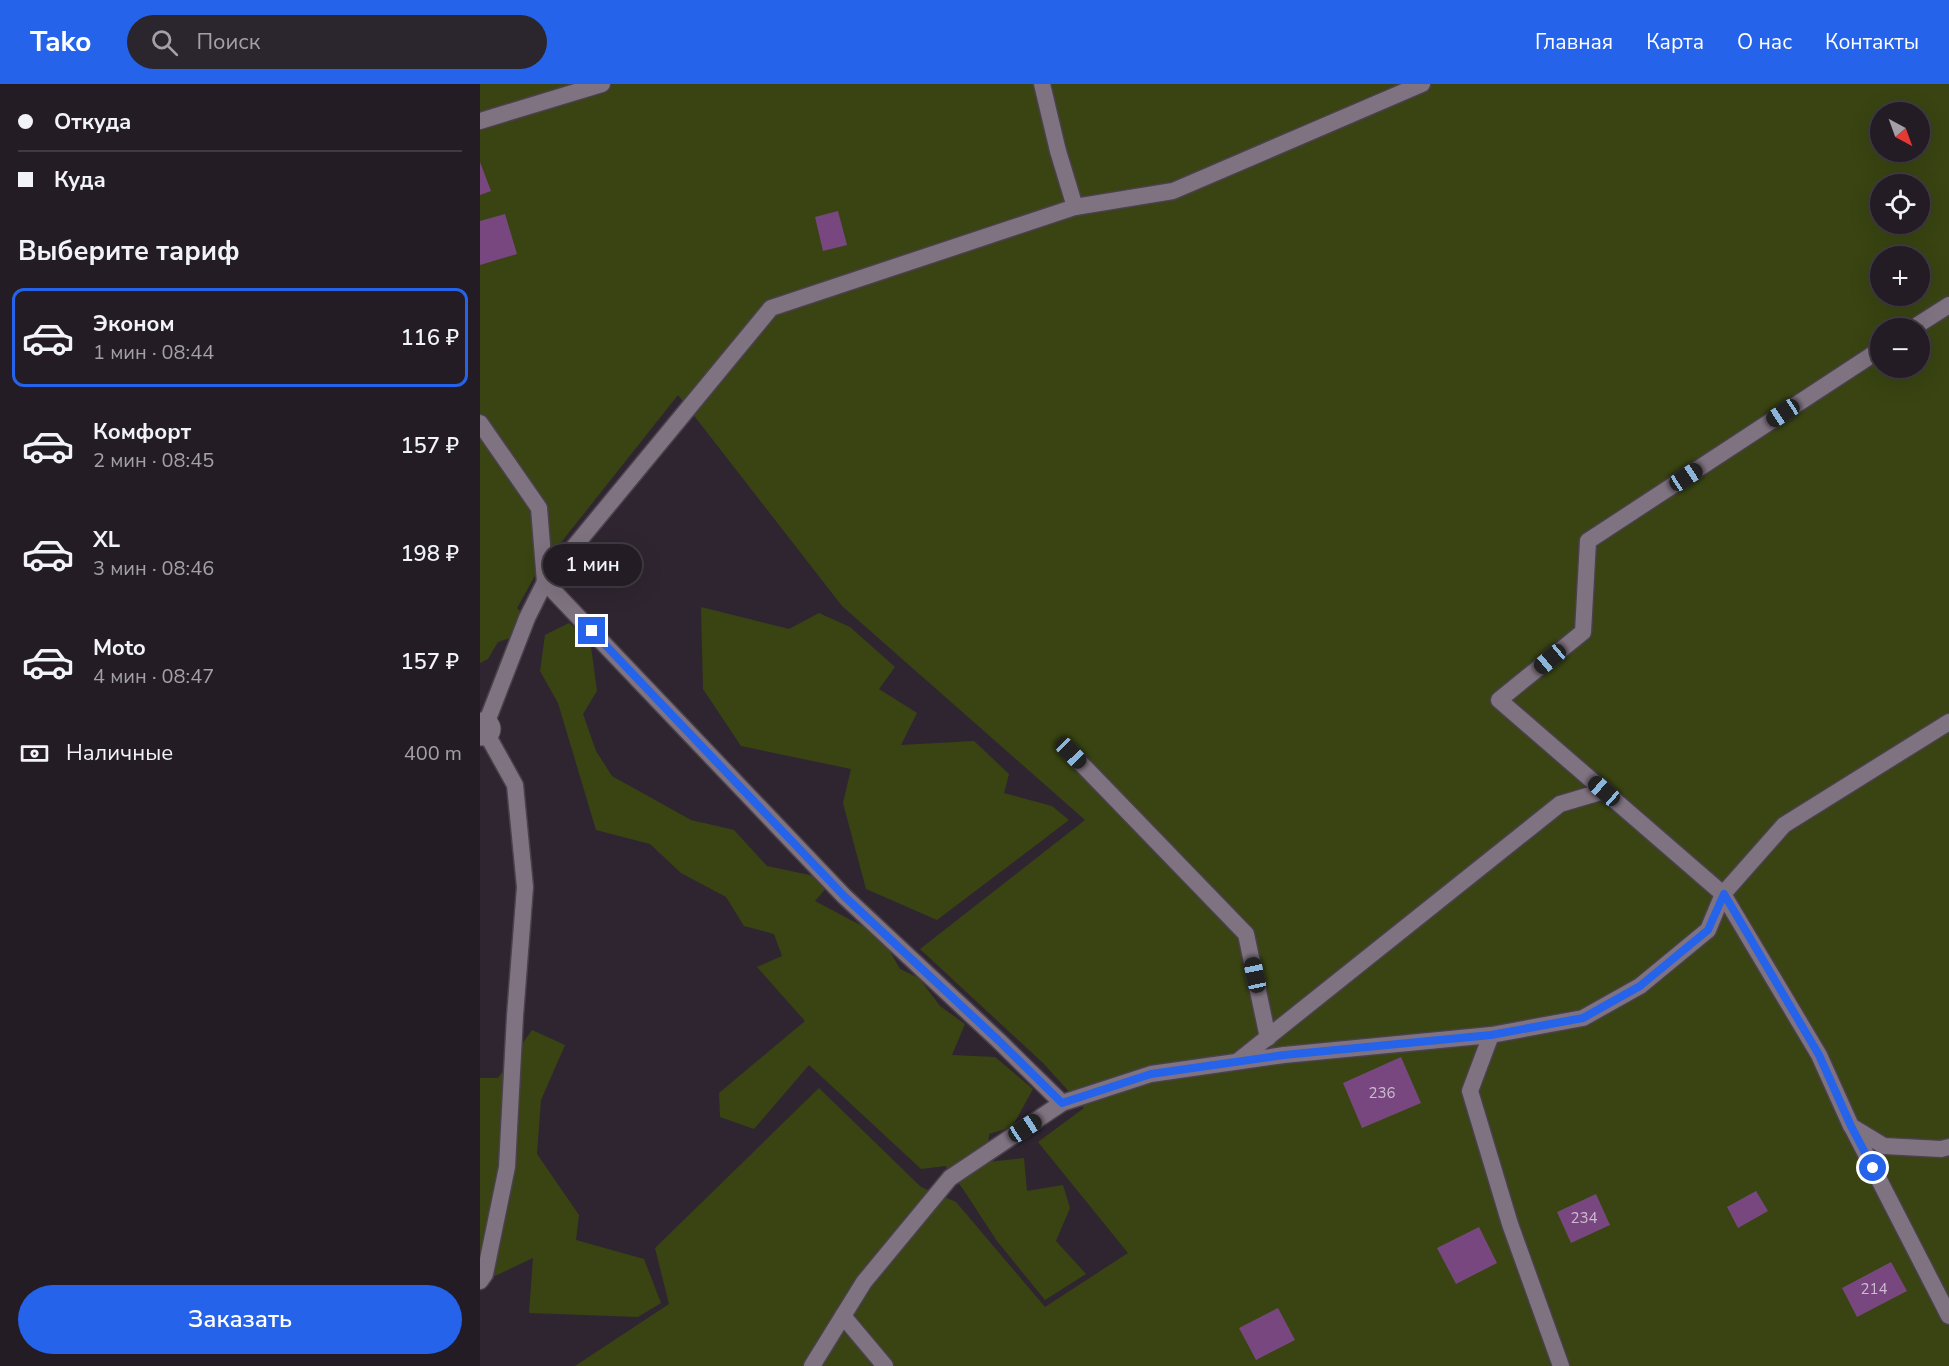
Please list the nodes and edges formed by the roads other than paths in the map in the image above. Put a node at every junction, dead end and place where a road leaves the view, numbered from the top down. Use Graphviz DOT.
graph roads {
  1 [pos="602,84"];
  2 [pos="1042,84"];
  3 [pos="1422,84"];
  4 [pos="480,121"];
  5 [pos="1075,207"];
  6 [pos="1949,305"];
  7 [pos="1929,318"];
  8 [pos="1870,356"];
  9 [pos="480,423"];
  10 [pos="545,582"];
  11 [pos="1949,722"];
  12 [pos="482,729"];
  13 [pos="1071,753"];
  14 [pos="1604,791"];
  15 [pos="1724,894"];
  16 [pos="1491,1035"];
  17 [pos="1268,1038"];
  18 [pos="1237,1062"];
  19 [pos="1062,1103"];
  20 [pos="1851,1126"];
  21 [pos="1949,1148"];
  22 [pos="480,1281"];
  23 [pos="843,1316"];
  24 [pos="1949,1316"];
  25 [pos="812,1366"];
  26 [pos="885,1366"];
  27 [pos="1561,1366"];
  1 -- 4 [label="lane"];
  2 -- 5 [label="lane"];
  3 -- 5 [label="lane"];
  5 -- 10 [label="lane"];
  6 -- 7 [label="lane"];
  8 -- 14 [label="lane"];
  9 -- 10 [label="lane"];
  10 -- 12 [label="lane"];
  10 -- 19 [label="lane"];
  11 -- 15 [label="lane"];
  12 -- 22 [label="lane"];
  13 -- 17 [label="lane"];
  14 -- 15 [label="lane"];
  14 -- 17 [label="lane"];
  15 -- 16 [label="lane"];
  15 -- 20 [label="lane"];
  16 -- 18 [label="lane"];
  16 -- 27 [label="lane"];
  17 -- 18 [label="lane"];
  18 -- 19 [label="lane"];
  19 -- 23 [label="lane"];
  20 -- 21 [label="lane"];
  20 -- 24 [label="lane"];
  23 -- 25 [label="lane"];
  23 -- 26 [label="lane"];
}
